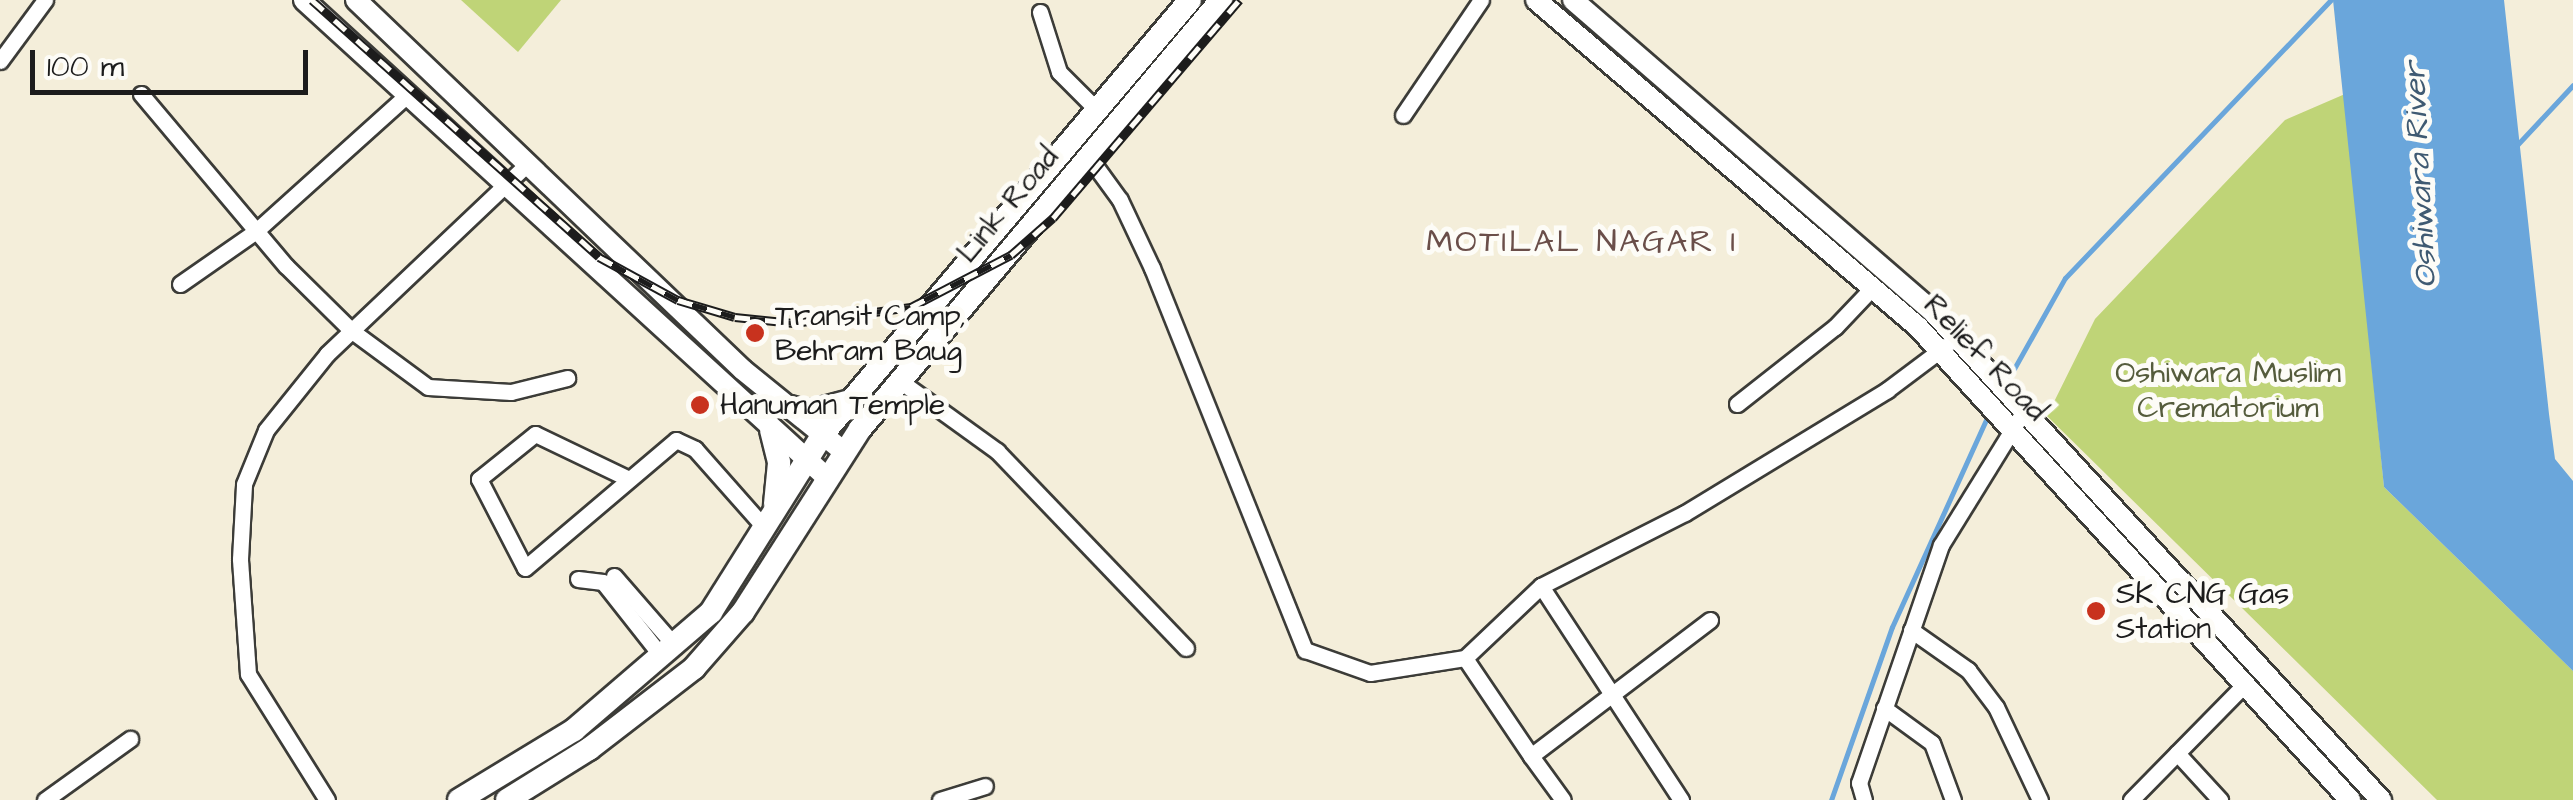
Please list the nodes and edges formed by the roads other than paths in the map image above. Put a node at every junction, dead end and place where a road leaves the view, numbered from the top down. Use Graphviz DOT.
graph roads {
  1 [pos="45,0"];
  2 [pos="304,0"];
  3 [pos="356,0"];
  4 [pos="1190,0"];
  5 [pos="1221,0"];
  6 [pos="1481,0"];
  7 [pos="1536,0"];
  8 [pos="1583,3"];
  9 [pos="1040,12"];
  10 [pos="1567,27"];
  11 [pos="0,61"];
  12 [pos="141,94"];
  13 [pos="406,96"];
  14 [pos="1098,111"];
  15 [pos="1403,115"];
  16 [pos="1088,156"];
  17 [pos="528,163"];
  18 [pos="502,185"];
  19 [pos="256,230"];
  20 [pos="180,284"];
  21 [pos="1872,288"];
  22 [pos="352,331"];
  23 [pos="1948,344"];
  24 [pos="567,378"];
  25 [pos="900,381"];
  26 [pos="1737,404"];
  27 [pos="845,407"];
  28 [pos="790,408"];
  29 [pos="2014,417"];
  30 [pos="770,430"];
  31 [pos="824,434"];
  32 [pos="843,450"];
  33 [pos="806,460"];
  34 [pos="825,476"];
  35 [pos="630,479"];
  36 [pos="769,520"];
  37 [pos="614,576"];
  38 [pos="578,579"];
  39 [pos="1541,586"];
  40 [pos="2189,596"];
  41 [pos="2172,612"];
  42 [pos="1710,620"];
  43 [pos="1911,630"];
  44 [pos="1186,648"];
  45 [pos="668,651"];
  46 [pos="1465,658"];
  47 [pos="2242,687"];
  48 [pos="1610,696"];
  49 [pos="1884,708"];
  50 [pos="130,739"];
  51 [pos="2178,754"];
  52 [pos="1531,756"];
  53 [pos="984,786"];
  54 [pos="2138,798"];
  55 [pos="45,800"];
  56 [pos="327,800"];
  57 [pos="459,800"];
  58 [pos="507,800"];
  59 [pos="940,800"];
  60 [pos="1563,800"];
  61 [pos="1680,800"];
  62 [pos="1864,800"];
  63 [pos="1953,800"];
  64 [pos="2040,800"];
  65 [pos="2220,800"];
  66 [pos="2350,800"];
  67 [pos="2381,800"];
  1 -- 11 [label="street"];
  2 -- 13 [label="street"];
  3 -- 17 [label="street"];
  4 -- 14 [label="main road, Link Road"];
  5 -- 16 [label="main road, Link Road"];
  6 -- 15 [label="street"];
  7 -- 10 [label="street, Relief Road"];
  8 -- 10 [label="street"];
  8 -- 23 [label="street, Relief Road"];
  9 -- 14 [label="street"];
  10 -- 21 [label="street, Relief Road"];
  12 -- 19 [label="street"];
  13 -- 18 [label="street"];
  13 -- 19 [label="street"];
  14 -- 27 [label="main road, Link Road"];
  16 -- 25 [label="main road, Link Road"];
  16 -- 46 [label="street"];
  17 -- 18 [label="street"];
  17 -- 28 [label="street"];
  18 -- 22 [label="street"];
  18 -- 30 [label="street"];
  19 -- 20 [label="street"];
  19 -- 22 [label="street"];
  21 -- 23 [label="street, Relief Road"];
  21 -- 26 [label="street"];
  22 -- 24 [label="street"];
  22 -- 56 [label="street"];
  23 -- 29 [label="street, Relief Road"];
  23 -- 39 [label="street"];
  25 -- 32 [label="main road, Link Road"];
  25 -- 44 [label="street"];
  27 -- 28 [label="main road"];
  27 -- 31 [label="main road, Link Road"];
  28 -- 31 [label="street"];
  29 -- 40 [label="street, Relief Road"];
  29 -- 41 [label="street, Relief Road"];
  29 -- 43 [label="street"];
  30 -- 33 [label="street"];
  30 -- 36 [label="main road"];
  31 -- 32 [label="street"];
  31 -- 33 [label="main road, Link Road"];
  32 -- 34 [label="main road, Link Road"];
  33 -- 34 [label="street"];
  33 -- 36 [label="main road, Link Road"];
  34 -- 58 [label="main road, Link Road"];
  35 -- 35 [label="street"];
  35 -- 36 [label="street"];
  36 -- 45 [label="main road, Link Road"];
  37 -- 45 [label="street"];
  38 -- 45 [label="street"];
  39 -- 46 [label="street"];
  39 -- 48 [label="street"];
  40 -- 41 [label="street"];
  40 -- 67 [label="street, Relief Road"];
  41 -- 47 [label="street, Relief Road"];
  42 -- 48 [label="street"];
  43 -- 49 [label="street"];
  43 -- 64 [label="street"];
  45 -- 57 [label="main road, Link Road"];
  46 -- 52 [label="street"];
  47 -- 51 [label="street"];
  47 -- 66 [label="street, Relief Road"];
  48 -- 52 [label="street"];
  48 -- 61 [label="street"];
  49 -- 62 [label="street"];
  49 -- 63 [label="street"];
  50 -- 55 [label="street"];
  51 -- 54 [label="street"];
  51 -- 65 [label="street"];
  52 -- 60 [label="street"];
  53 -- 59 [label="street"];
}
